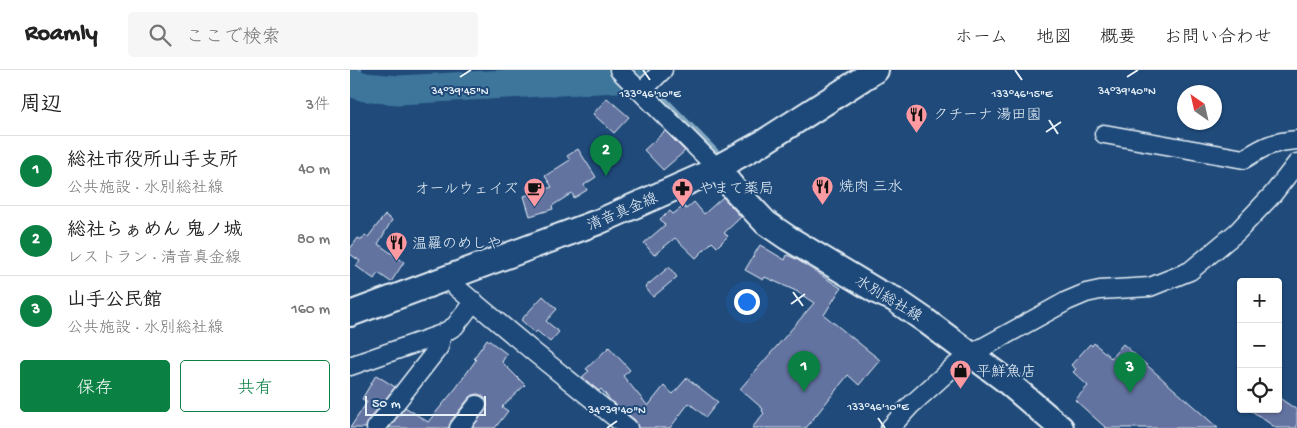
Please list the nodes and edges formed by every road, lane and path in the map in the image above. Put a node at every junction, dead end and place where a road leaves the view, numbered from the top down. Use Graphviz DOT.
graph roads {
  1 [pos="876,70"];
  2 [pos="623,74"];
  3 [pos="650,83"];
  4 [pos="1104,134"];
  5 [pos="1297,140"];
  6 [pos="1297,164"];
  7 [pos="718,169"];
  8 [pos="449,277"];
  9 [pos="474,301"];
  10 [pos="350,314"];
  11 [pos="442,334"];
  12 [pos="971,354"];
  13 [pos="350,366"];
  14 [pos="477,405"];
  15 [pos="376,428"];
  16 [pos="459,428"];
  17 [pos="628,428"];
  18 [pos="890,428"];
  19 [pos="1061,428"];
  1 -- 7 [label="main road, 清音真金線"];
  2 -- 3 [label="street"];
  3 -- 7 [label="street"];
  4 -- 5 [label="street"];
  6 -- 12 [label="street"];
  7 -- 8 [label="main road, 清音真金線"];
  7 -- 12 [label="main road, 水別総社線"];
  8 -- 9 [label="street"];
  8 -- 10 [label="main road, 清音真金線"];
  9 -- 11 [label="street"];
  9 -- 17 [label="street"];
  11 -- 13 [label="street"];
  11 -- 15 [label="street"];
  12 -- 18 [label="street"];
  12 -- 19 [label="main road, 水別総社線"];
  14 -- 16 [label="street"];
}
